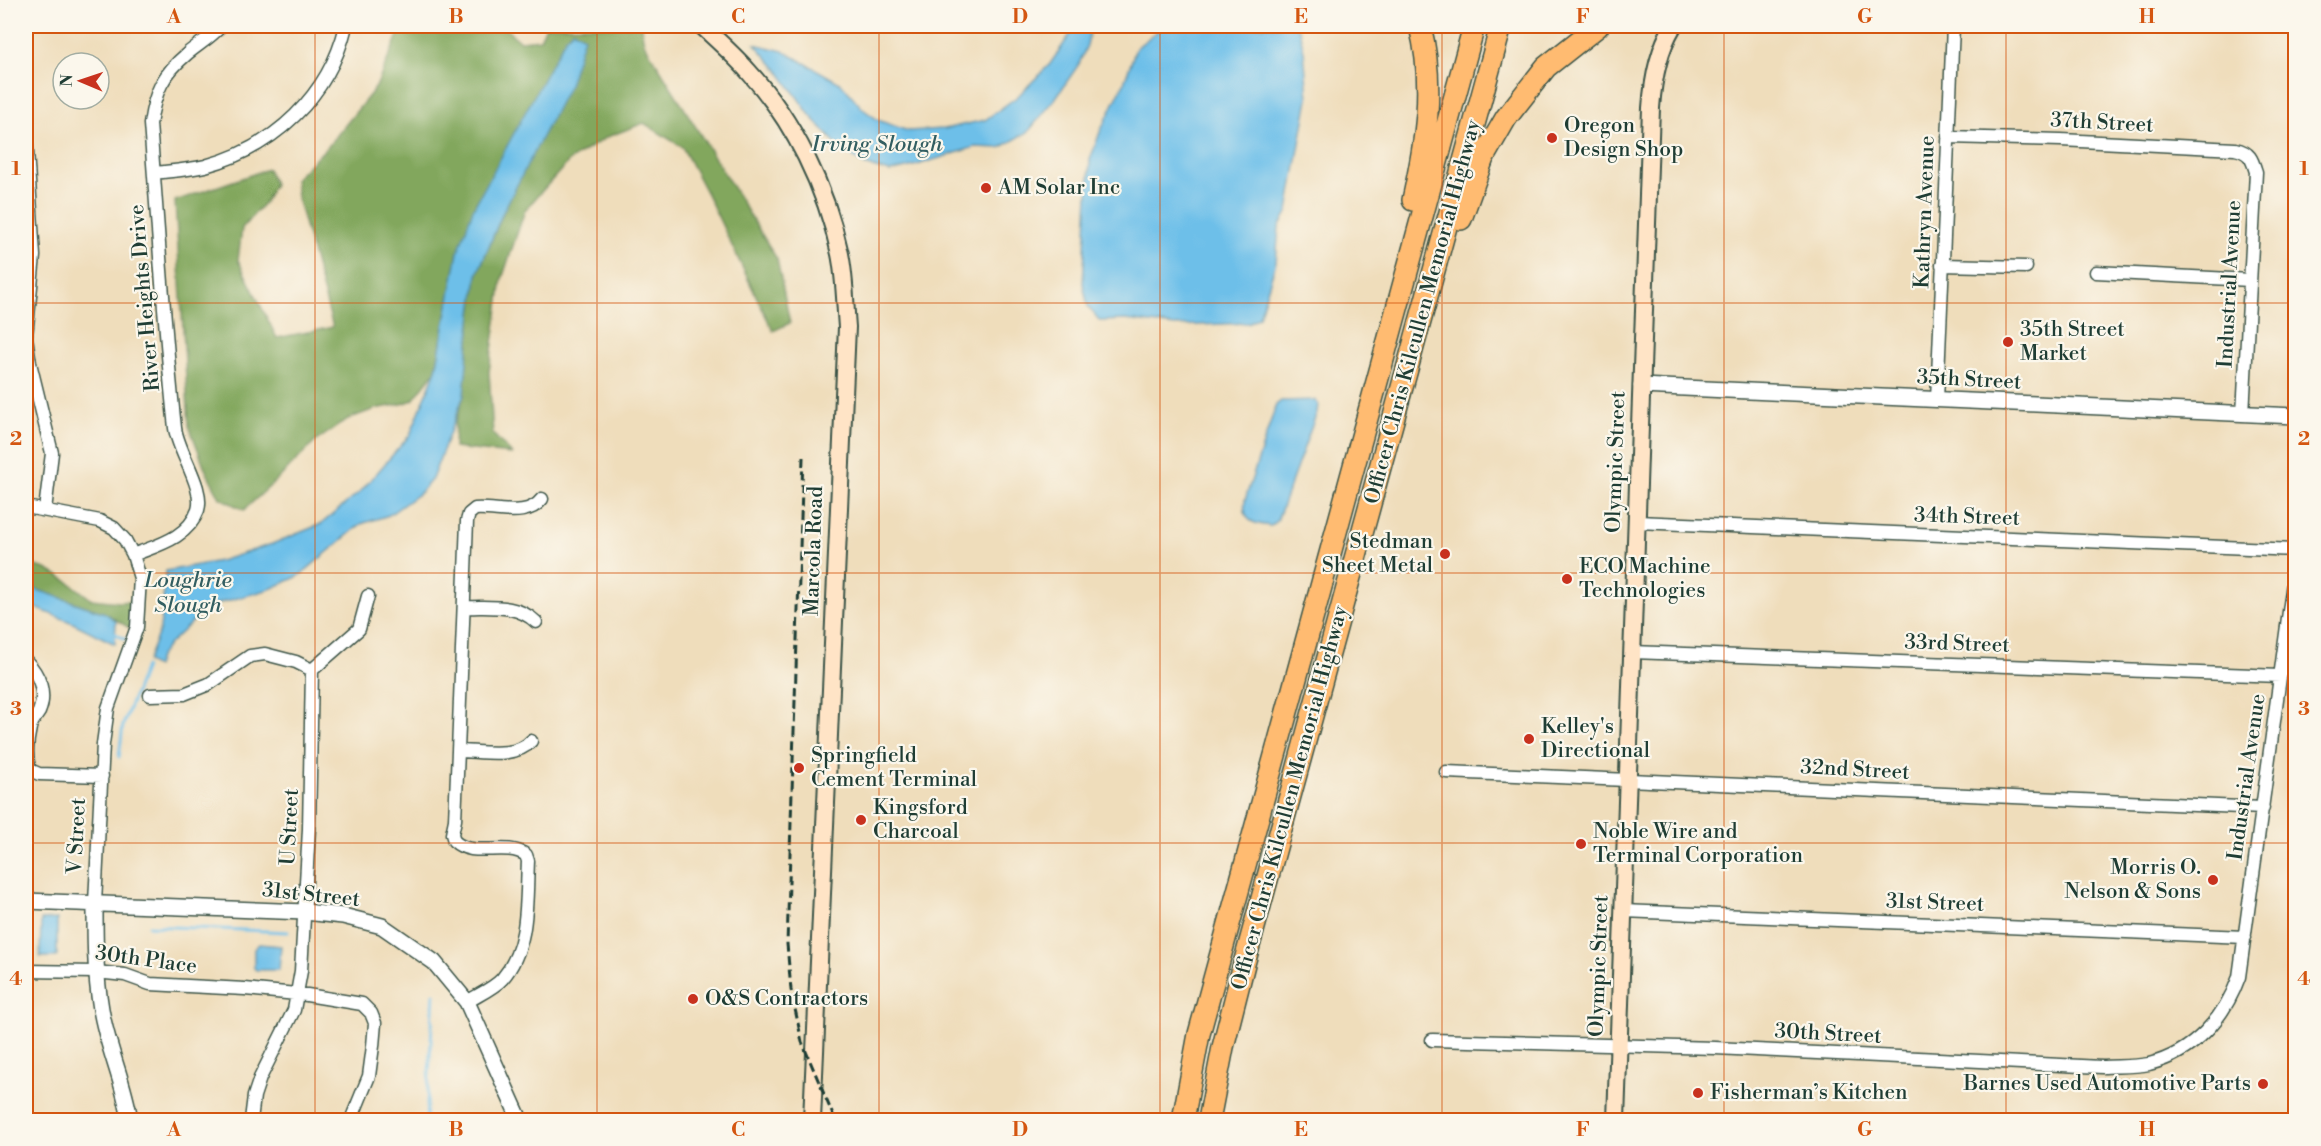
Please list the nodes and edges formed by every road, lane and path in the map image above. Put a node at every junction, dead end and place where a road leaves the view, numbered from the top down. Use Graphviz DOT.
graph roads {
  1 [pos="221,26"];
  2 [pos="346,26"];
  3 [pos="702,26"];
  4 [pos="1420,26"];
  5 [pos="1474,26"];
  6 [pos="1501,26"];
  7 [pos="1598,26"];
  8 [pos="1673,26"];
  9 [pos="1953,26"];
  10 [pos="26,136"];
  11 [pos="1948,137"];
  12 [pos="2252,157"];
  13 [pos="154,173"];
  14 [pos="1942,265"];
  15 [pos="2026,267"];
  16 [pos="2096,272"];
  17 [pos="2250,280"];
  18 [pos="1412,352"];
  19 [pos="1377,382"];
  20 [pos="1641,386"];
  21 [pos="1937,400"];
  22 [pos="2243,414"];
  23 [pos="2295,416"];
  24 [pos="542,499"];
  25 [pos="26,507"];
  26 [pos="45,510"];
  27 [pos="1637,522"];
  28 [pos="2295,550"];
  29 [pos="134,555"];
  30 [pos="2295,560"];
  31 [pos="368,596"];
  32 [pos="464,608"];
  33 [pos="536,622"];
  34 [pos="1632,652"];
  35 [pos="26,661"];
  36 [pos="312,670"];
  37 [pos="2280,676"];
  38 [pos="150,695"];
  39 [pos="531,741"];
  40 [pos="458,751"];
  41 [pos="1446,772"];
  42 [pos="102,776"];
  43 [pos="1628,780"];
  44 [pos="2263,808"];
  45 [pos="26,901"];
  46 [pos="95,903"];
  47 [pos="1623,911"];
  48 [pos="305,912"];
  49 [pos="2245,937"];
  50 [pos="26,971"];
  51 [pos="96,972"];
  52 [pos="296,993"];
  53 [pos="467,1002"];
  54 [pos="2211,1027"];
  55 [pos="1432,1040"];
  56 [pos="1619,1046"];
  57 [pos="130,1120"];
  58 [pos="251,1120"];
  59 [pos="351,1120"];
  60 [pos="520,1120"];
  61 [pos="812,1120"];
  62 [pos="1183,1120"];
  63 [pos="1209,1120"];
  64 [pos="1617,1120"];
  1 -- 13 [label="street, River Heights Drive"];
  2 -- 13 [label="street"];
  3 -- 61 [label="main road, Marcola Road"];
  4 -- 19 [label="highway"];
  5 -- 19 [label="highway, Officer Chris Kilcullen Memorial Highway"];
  6 -- 18 [label="highway, Officer Chris Kilcullen Memorial Highway"];
  7 -- 18 [label="highway"];
  8 -- 20 [label="main road, Olympic Street"];
  9 -- 11 [label="street, Kathryn Avenue"];
  10 -- 26 [label="street"];
  11 -- 12 [label="street, 37th Street"];
  11 -- 14 [label="street, Kathryn Avenue"];
  12 -- 17 [label="street, Industrial Avenue"];
  13 -- 29 [label="street, River Heights Drive"];
  14 -- 15 [label="street"];
  14 -- 21 [label="street, Kathryn Avenue"];
  16 -- 17 [label="street"];
  17 -- 22 [label="street, Industrial Avenue"];
  18 -- 63 [label="highway, Officer Chris Kilcullen Memorial Highway"];
  19 -- 62 [label="highway, Officer Chris Kilcullen Memorial Highway"];
  20 -- 21 [label="street, 35th Street"];
  20 -- 27 [label="main road, Olympic Street"];
  21 -- 22 [label="street, 35th Street"];
  22 -- 23 [label="street, 35th Street"];
  24 -- 32 [label="street"];
  25 -- 26 [label="street"];
  26 -- 29 [label="street"];
  27 -- 28 [label="street, 34th Street"];
  27 -- 34 [label="main road, Olympic Street"];
  29 -- 42 [label="street, V Street"];
  30 -- 37 [label="street, Industrial Avenue"];
  31 -- 36 [label="street"];
  32 -- 33 [label="street"];
  32 -- 40 [label="street"];
  34 -- 37 [label="street, 33rd Street"];
  34 -- 43 [label="main road, Olympic Street"];
  35 -- 42 [label="street"];
  36 -- 38 [label="street"];
  36 -- 48 [label="street, U Street"];
  37 -- 44 [label="street, Industrial Avenue"];
  39 -- 40 [label="street"];
  40 -- 53 [label="street"];
  41 -- 43 [label="street, 32nd Street"];
  42 -- 46 [label="street, V Street"];
  43 -- 44 [label="street, 32nd Street"];
  43 -- 47 [label="main road, Olympic Street"];
  44 -- 49 [label="street, Industrial Avenue"];
  45 -- 46 [label="street, 31st Street"];
  46 -- 48 [label="street, 31st Street"];
  46 -- 51 [label="street, V Street"];
  47 -- 49 [label="street, 31st Street"];
  47 -- 56 [label="main road, Olympic Street"];
  48 -- 52 [label="street, U Street"];
  48 -- 53 [label="street, 31st Street"];
  49 -- 54 [label="street, Industrial Avenue"];
  50 -- 51 [label="street, 30th Place"];
  51 -- 52 [label="street, 30th Place"];
  51 -- 57 [label="street, V Street"];
  52 -- 58 [label="street, U Street"];
  52 -- 59 [label="street, 30th Place"];
  53 -- 60 [label="street, 31st Street"];
  54 -- 56 [label="street, 30th Street"];
  55 -- 56 [label="street, 30th Street"];
  56 -- 64 [label="main road, Olympic Street"];
}
